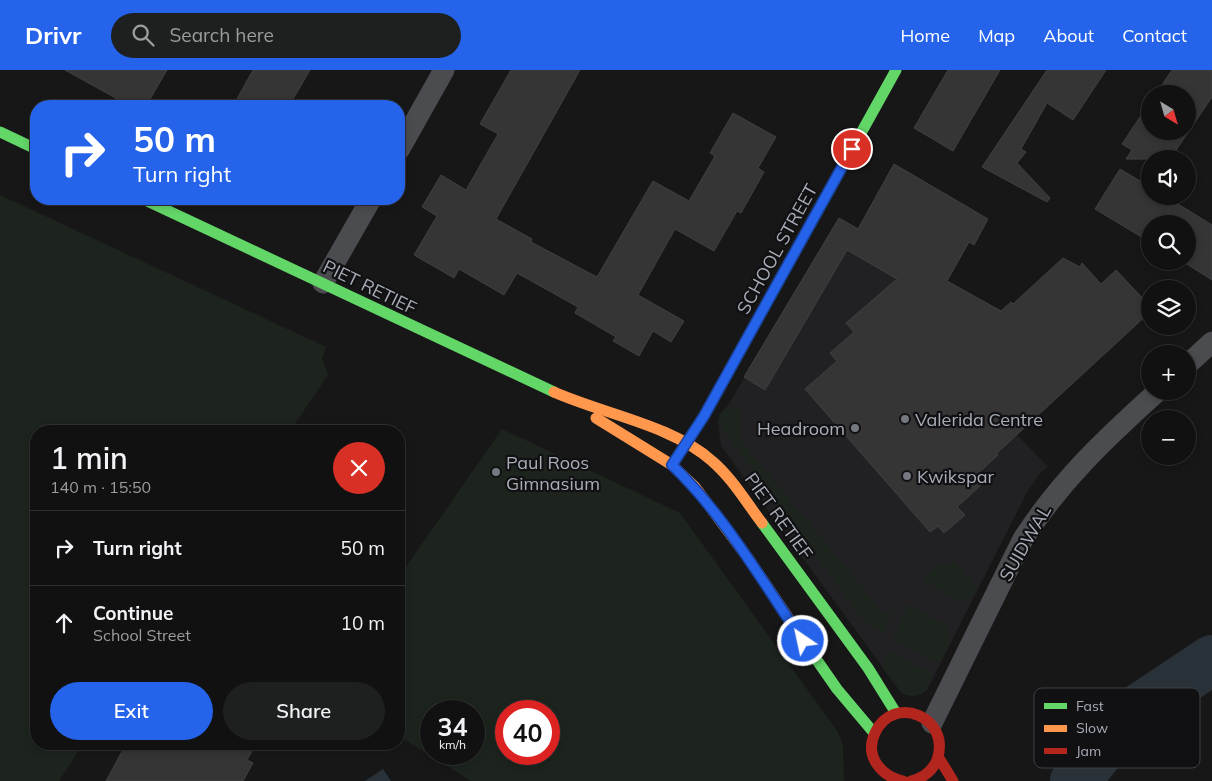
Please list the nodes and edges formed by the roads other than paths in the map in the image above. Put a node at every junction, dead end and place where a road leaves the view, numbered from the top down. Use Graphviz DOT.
graph roads {
  1 [pos="444,70"];
  2 [pos="896,70"];
  3 [pos="0,132"];
  4 [pos="405,139"];
  5 [pos="30,145"];
  6 [pos="157,205"];
  7 [pos="368,205"];
  8 [pos="324,283"];
  9 [pos="1212,342"];
  10 [pos="1196,357"];
  11 [pos="1148,400"];
  12 [pos="581,404"];
  13 [pos="687,444"];
  14 [pos="672,465"];
  15 [pos="896,713"];
  16 [pos="932,723"];
  17 [pos="874,733"];
  18 [pos="939,758"];
  19 [pos="877,775"];
  20 [pos="903,781"];
  21 [pos="913,781"];
  22 [pos="953,781"];
  1 -- 4 [label="street"];
  2 -- 13 [label="street, SCHOOL STREET"];
  3 -- 5 [label="street"];
  6 -- 8 [label="street, PIET RETIEF"];
  7 -- 8 [label="street"];
  8 -- 12 [label="street, PIET RETIEF"];
  9 -- 10 [label="street"];
  11 -- 16 [label="street, SUIDWAL"];
  12 -- 13 [label="street, PIET RETIEF"];
  12 -- 14 [label="street, PIET RETIEF"];
  13 -- 14 [label="street, SCHOOL STREET"];
  13 -- 15 [label="street, PIET RETIEF"];
  14 -- 17 [label="street, PIET RETIEF"];
  15 -- 16 [label="street"];
  15 -- 17 [label="street"];
  16 -- 18 [label="street"];
  17 -- 19 [label="street"];
  18 -- 21 [label="street"];
  18 -- 22 [label="street"];
  19 -- 20 [label="street"];
}
